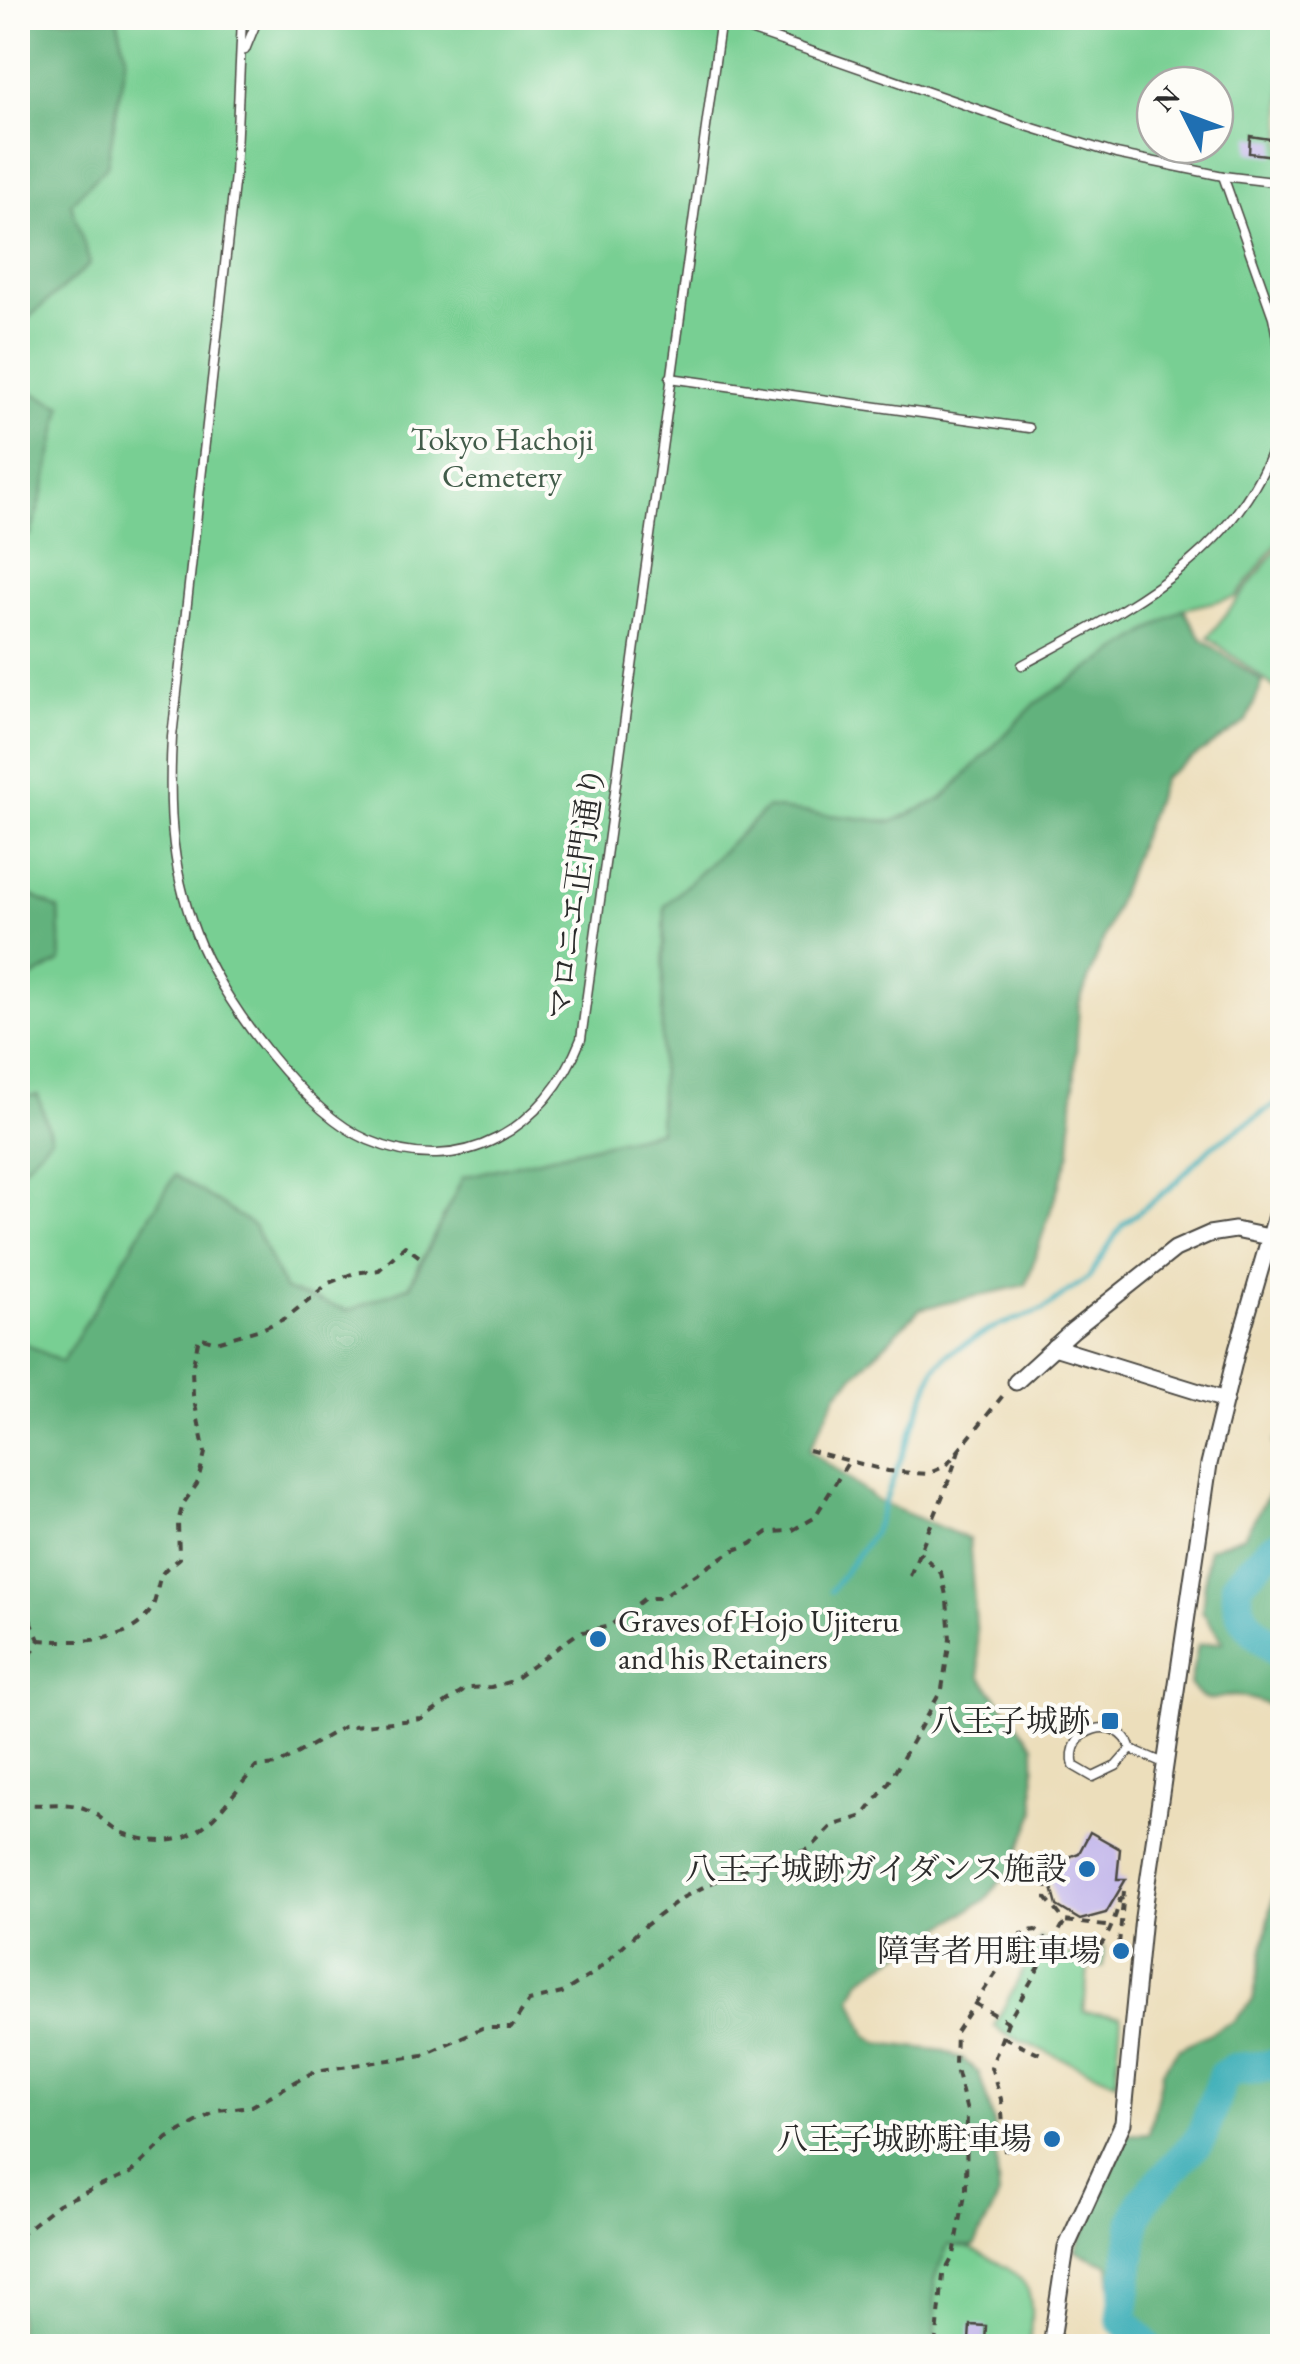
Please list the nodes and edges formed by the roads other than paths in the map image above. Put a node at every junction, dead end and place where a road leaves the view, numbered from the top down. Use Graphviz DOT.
graph roads {
  1 [pos="242,18"];
  2 [pos="258,18"];
  3 [pos="701,18"];
  4 [pos="721,19"];
  5 [pos="242,62"];
  6 [pos="1222,176"];
  7 [pos="1282,183"];
  8 [pos="1282,364"];
  9 [pos="670,378"];
  10 [pos="1282,422"];
  11 [pos="1029,428"];
  12 [pos="1022,665"];
  13 [pos="1282,1196"];
  14 [pos="1270,1237"];
  15 [pos="1054,1346"];
  16 [pos="1016,1382"];
  17 [pos="1225,1400"];
  18 [pos="1131,1749"];
  19 [pos="1164,1763"];
  20 [pos="1051,2346"];
  1 -- 5 [label="lane, マロニエ正門通り"];
  2 -- 5 [label="lane"];
  3 -- 4 [label="lane"];
  4 -- 6 [label="lane"];
  4 -- 9 [label="lane, マロニエ正門通り"];
  5 -- 9 [label="lane, マロニエ正門通り"];
  6 -- 7 [label="lane"];
  6 -- 8 [label="lane"];
  9 -- 11 [label="lane"];
  10 -- 12 [label="lane"];
  13 -- 14 [label="street"];
  14 -- 15 [label="street"];
  14 -- 17 [label="street"];
  15 -- 16 [label="street"];
  15 -- 17 [label="street"];
  17 -- 19 [label="street"];
  18 -- 18 [label="lane"];
  18 -- 19 [label="lane"];
  19 -- 20 [label="street"];
}
